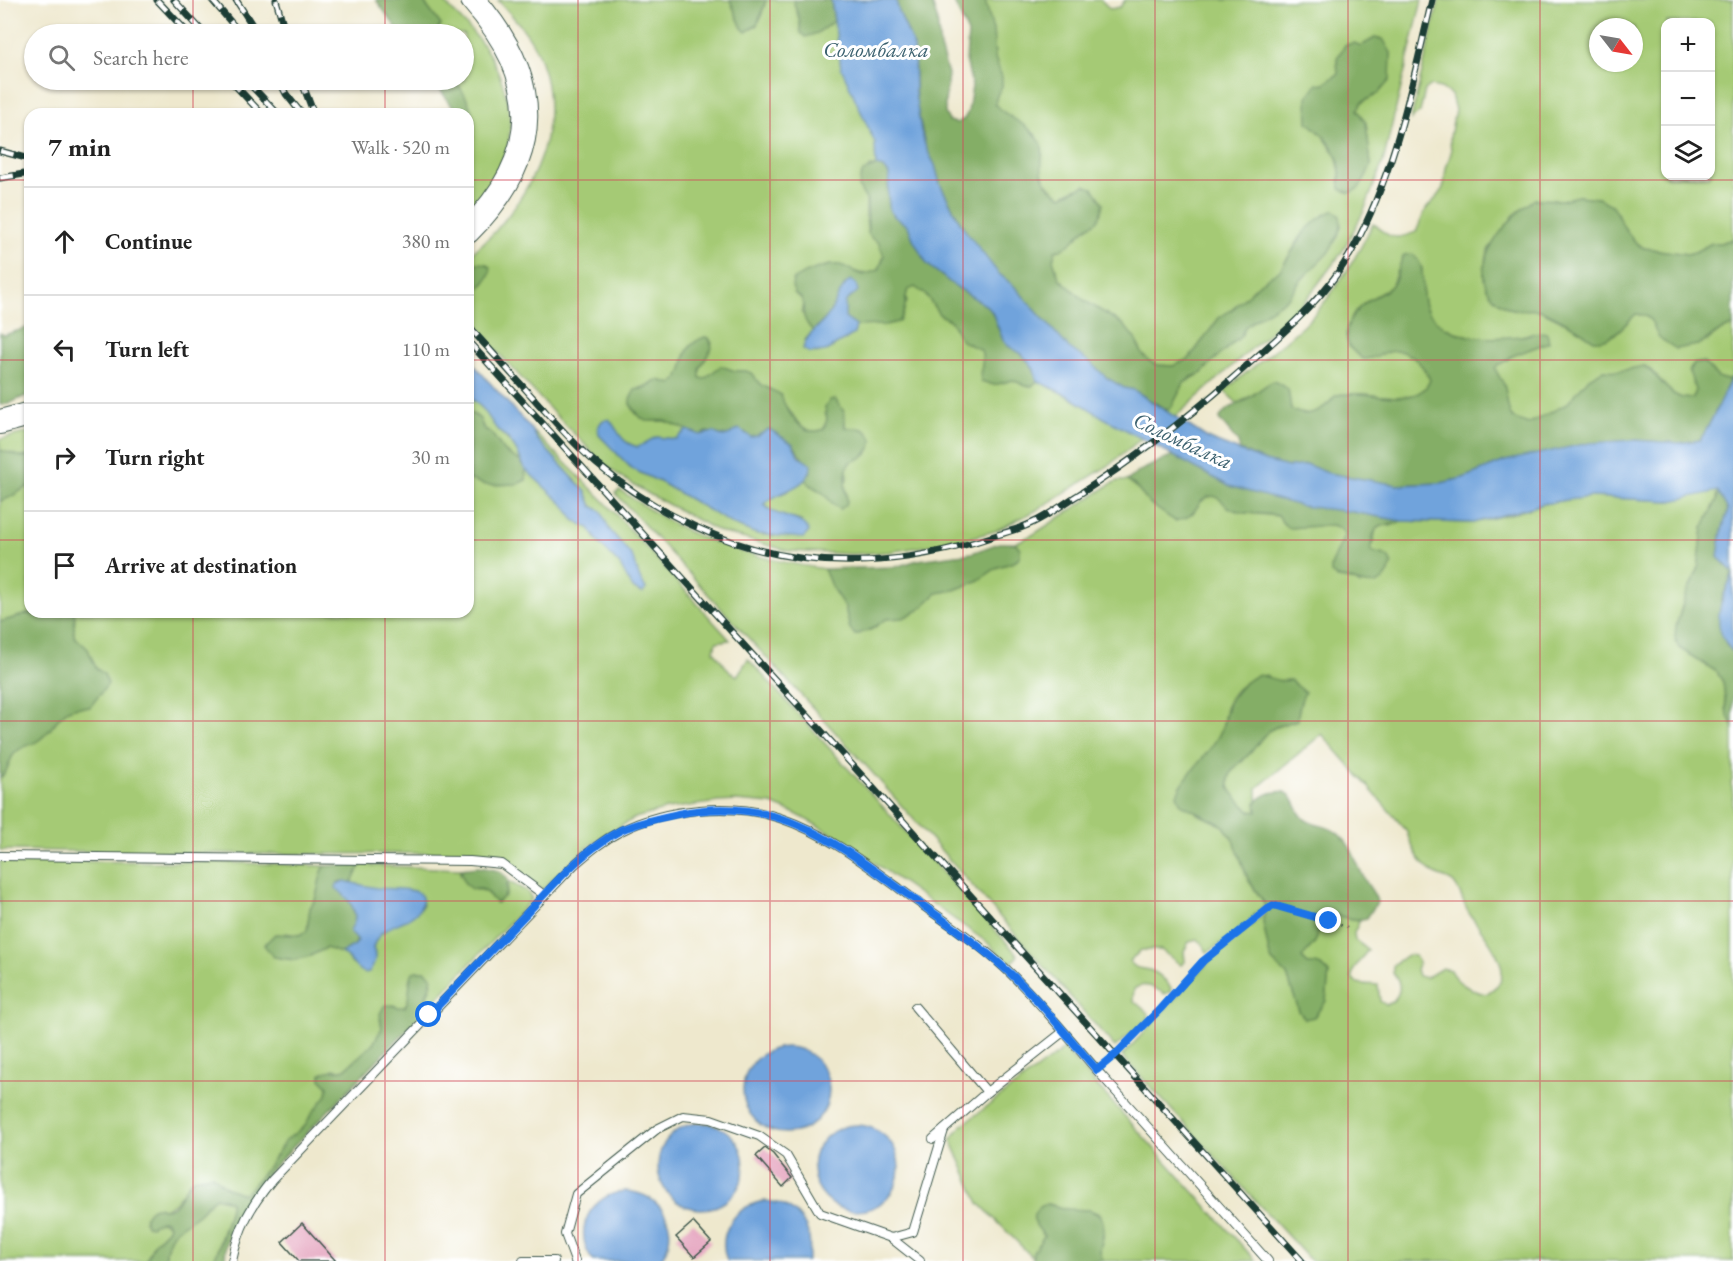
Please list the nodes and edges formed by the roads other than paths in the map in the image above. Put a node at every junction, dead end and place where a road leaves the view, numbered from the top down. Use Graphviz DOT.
graph roads {
  1 [pos="473,0"];
  2 [pos="474,224"];
  3 [pos="24,416"];
  4 [pos="0,422"];
  5 [pos="0,856"];
  6 [pos="544,896"];
  7 [pos="915,1007"];
  8 [pos="1064,1032"];
  9 [pos="987,1092"];
  10 [pos="944,1130"];
  11 [pos="933,1139"];
  12 [pos="891,1238"];
  13 [pos="232,1261"];
  14 [pos="523,1261"];
  15 [pos="554,1261"];
  16 [pos="575,1261"];
  17 [pos="920,1261"];
  18 [pos="1268,1261"];
  1 -- 2 [label="main road"];
  3 -- 4 [label="main road"];
  5 -- 6 [label="lane"];
  6 -- 8 [label="lane"];
  6 -- 13 [label="lane"];
  7 -- 9 [label="lane"];
  8 -- 9 [label="lane"];
  8 -- 18 [label="lane"];
  9 -- 10 [label="lane"];
  10 -- 11 [label="lane"];
  10 -- 12 [label="lane"];
  12 -- 16 [label="lane"];
  12 -- 17 [label="lane"];
  14 -- 15 [label="lane"];
}
